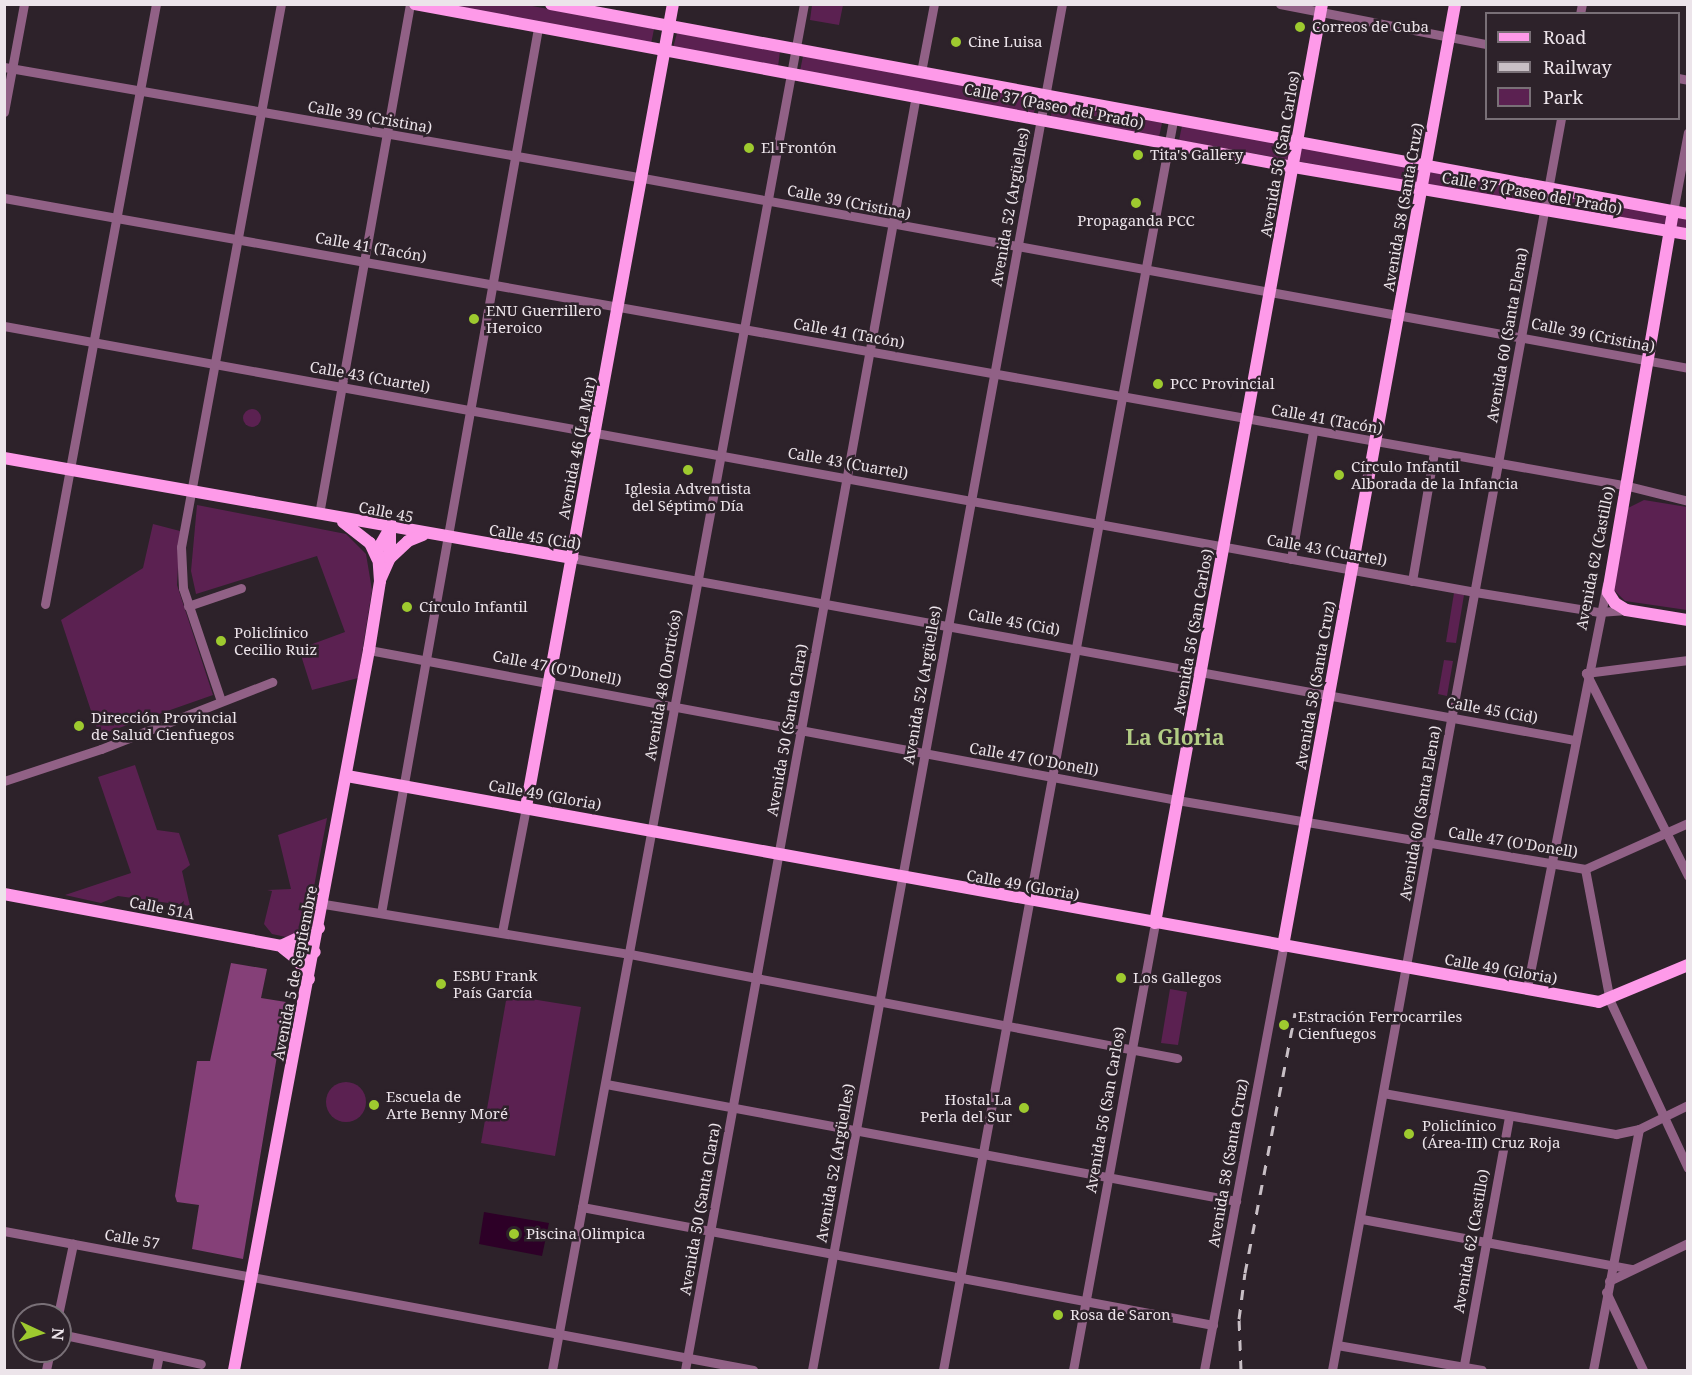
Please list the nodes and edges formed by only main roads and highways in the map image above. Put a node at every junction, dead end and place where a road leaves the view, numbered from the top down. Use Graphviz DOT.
graph roads {
  1 [pos="415,4"];
  2 [pos="550,4"];
  3 [pos="673,4"];
  4 [pos="1455,4"];
  5 [pos="1321,8"];
  6 [pos="669,27"];
  7 [pos="665,50"];
  8 [pos="1298,143"];
  9 [pos="1294,167"];
  10 [pos="1425,167"];
  11 [pos="1421,189"];
  12 [pos="1673,212"];
  13 [pos="1688,214"];
  14 [pos="1669,231"];
  15 [pos="1688,234"];
  16 [pos="4,458"];
  17 [pos="337,518"];
  18 [pos="390,528"];
  19 [pos="425,535"];
  20 [pos="448,538"];
  21 [pos="377,558"];
  22 [pos="390,558"];
  23 [pos="572,558"];
  24 [pos="380,581"];
  25 [pos="1626,610"];
  26 [pos="1688,620"];
  27 [pos="351,750"];
  28 [pos="347,776"];
  29 [pos="376,780"];
  30 [pos="342,801"];
  31 [pos="526,807"];
  32 [pos="4,894"];
  33 [pos="1155,923"];
  34 [pos="319,928"];
  35 [pos="280,946"];
  36 [pos="1283,946"];
  37 [pos="315,952"];
  38 [pos="1688,965"];
  39 [pos="309,979"];
  40 [pos="234,1371"];
  1 -- 7 [label="main road, Calle 37 (Paseo del Prado)"];
  2 -- 6 [label="main road, Calle 37 (Paseo del Prado)"];
  3 -- 6 [label="main road, Avenida 46 (La Mar)"];
  4 -- 10 [label="main road, Avenida 58 (Santa Cruz)"];
  5 -- 8 [label="main road, Avenida 56 (San Carlos)"];
  6 -- 7 [label="main road, Avenida 46 (La Mar)"];
  6 -- 8 [label="main road, Calle 37 (Paseo del Prado)"];
  7 -- 9 [label="main road, Calle 37 (Paseo del Prado)"];
  7 -- 23 [label="main road, Avenida 46 (La Mar)"];
  8 -- 9 [label="main road, Avenida 56 (San Carlos)"];
  8 -- 10 [label="main road, Calle 37 (Paseo del Prado)"];
  9 -- 11 [label="main road, Calle 37 (Paseo del Prado)"];
  9 -- 33 [label="main road, Avenida 56 (San Carlos)"];
  10 -- 11 [label="main road, Avenida 58 (Santa Cruz)"];
  10 -- 12 [label="main road, Calle 37 (Paseo del Prado)"];
  11 -- 14 [label="main road, Calle 37 (Paseo del Prado)"];
  11 -- 36 [label="main road, Avenida 58 (Santa Cruz)"];
  12 -- 13 [label="main road, Calle 37 (Paseo del Prado)"];
  12 -- 14 [label="main road, Avenida 62 (Castillo)"];
  14 -- 15 [label="main road, Calle 37 (Paseo del Prado)"];
  14 -- 25 [label="main road, Avenida 62 (Castillo)"];
  16 -- 17 [label="main road, Calle 45"];
  17 -- 18 [label="main road, Calle 45"];
  17 -- 21 [label="main road"];
  18 -- 19 [label="main road, Calle 45"];
  18 -- 21 [label="main road"];
  18 -- 22 [label="main road, Avenida 5 de Septiembre"];
  19 -- 20 [label="main road, Calle 45"];
  19 -- 22 [label="main road"];
  20 -- 23 [label="main road, Calle 45 (Cid)"];
  21 -- 24 [label="main road, Avenida 5 de Septiembre"];
  22 -- 24 [label="main road, Avenida 5 de Septiembre"];
  23 -- 31 [label="main road, Avenida 46 (La Mar)"];
  24 -- 27 [label="main road, Avenida 5 de Septiembre"];
  25 -- 26 [label="main road, Calle 43 (Cuartel)"];
  27 -- 28 [label="main road, Avenida 5 de Septiembre"];
  27 -- 29 [label="main road"];
  28 -- 29 [label="main road, Calle 49 (Gloria)"];
  28 -- 30 [label="main road, Avenida 5 de Septiembre"];
  29 -- 30 [label="main road"];
  29 -- 31 [label="main road, Calle 49 (Gloria)"];
  30 -- 34 [label="main road, Avenida 5 de Septiembre"];
  31 -- 33 [label="main road, Calle 49 (Gloria)"];
  32 -- 35 [label="main road, Calle 51A"];
  33 -- 36 [label="main road, Calle 49 (Gloria)"];
  34 -- 35 [label="main road"];
  34 -- 37 [label="main road, Avenida 5 de Septiembre"];
  35 -- 37 [label="main road, Calle 51A"];
  35 -- 39 [label="main road"];
  36 -- 38 [label="main road, Calle 49 (Gloria)"];
  37 -- 39 [label="main road, Avenida 5 de Septiembre"];
  39 -- 40 [label="main road, Avenida 5 de Septiembre"];
}
